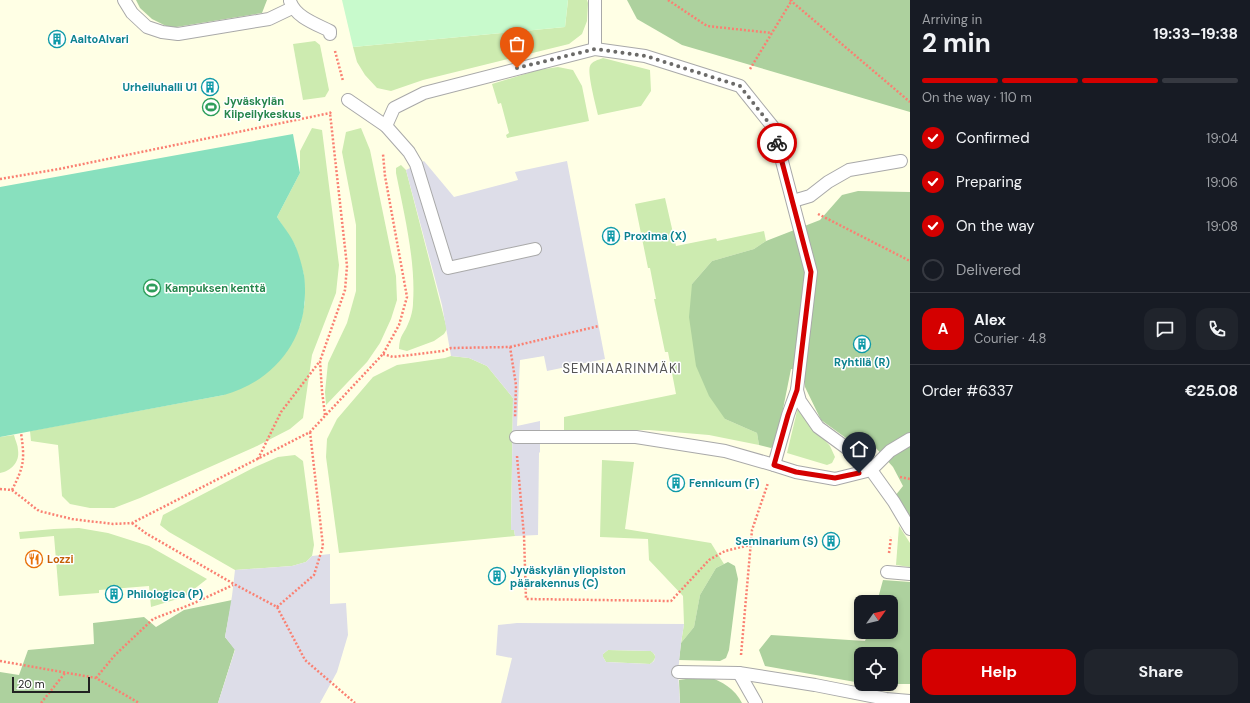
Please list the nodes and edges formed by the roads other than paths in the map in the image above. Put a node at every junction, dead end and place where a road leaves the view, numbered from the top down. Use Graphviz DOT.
graph roads {
  1 [pos="124,0"];
  2 [pos="595,0"];
  3 [pos="291,4"];
  4 [pos="330,34"];
  5 [pos="595,49"];
  6 [pos="348,100"];
  7 [pos="386,126"];
  8 [pos="901,161"];
  9 [pos="792,201"];
  10 [pos="535,249"];
  11 [pos="797,390"];
  12 [pos="516,437"];
  13 [pos="910,438"];
  14 [pos="774,465"];
  15 [pos="871,470"];
  16 [pos="910,529"];
  17 [pos="887,572"];
  18 [pos="910,574"];
  19 [pos="678,672"];
  20 [pos="739,673"];
  21 [pos="910,701"];
  22 [pos="756,703"];
  1 -- 3 [label="lane"];
  2 -- 5 [label="lane"];
  3 -- 4 [label="lane"];
  5 -- 7 [label="lane"];
  5 -- 9 [label="lane"];
  6 -- 7 [label="lane"];
  7 -- 10 [label="lane"];
  8 -- 9 [label="lane"];
  9 -- 11 [label="lane"];
  11 -- 14 [label="lane"];
  11 -- 15 [label="lane"];
  12 -- 14 [label="lane"];
  13 -- 15 [label="lane"];
  14 -- 15 [label="lane"];
  15 -- 16 [label="lane"];
  17 -- 18 [label="lane"];
  19 -- 20 [label="lane"];
  20 -- 21 [label="lane"];
  20 -- 22 [label="lane"];
}
